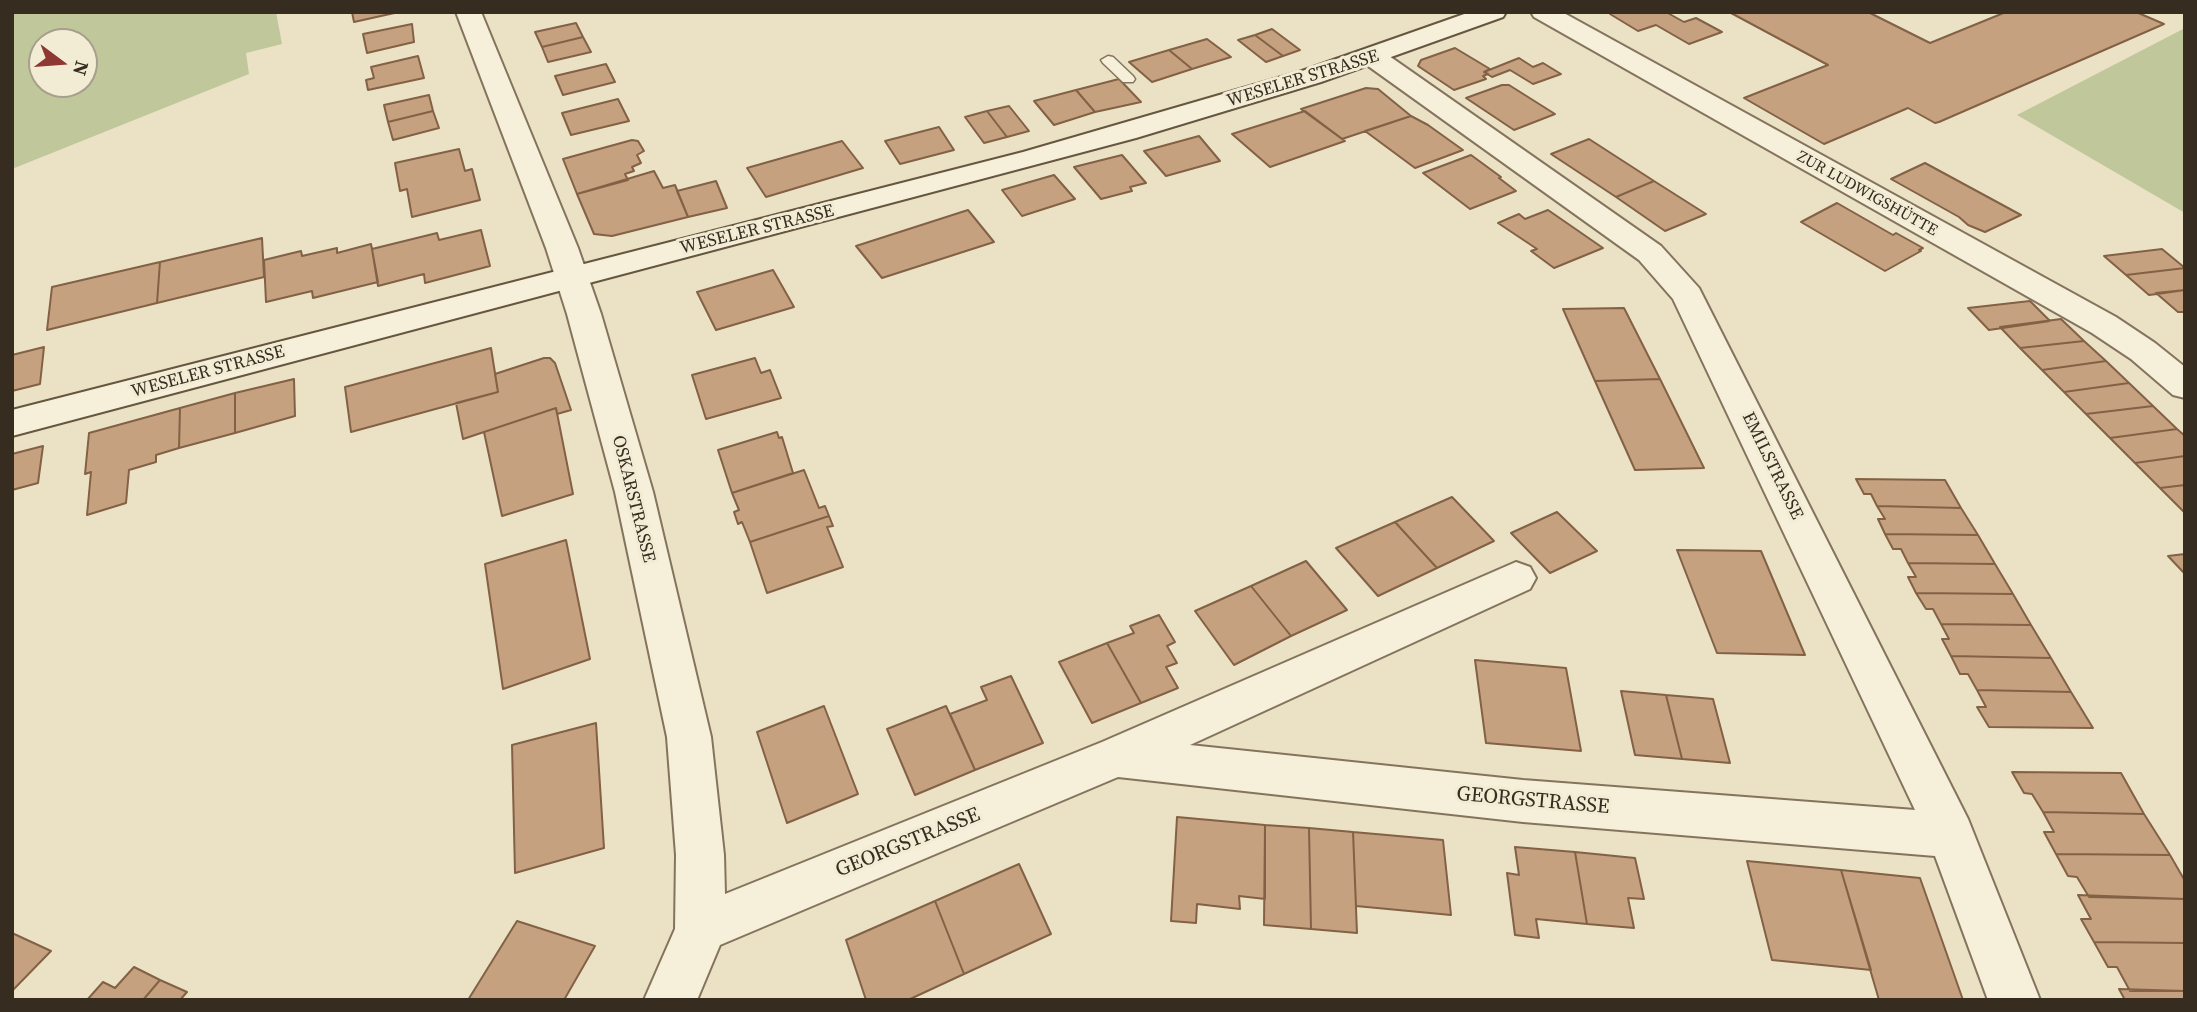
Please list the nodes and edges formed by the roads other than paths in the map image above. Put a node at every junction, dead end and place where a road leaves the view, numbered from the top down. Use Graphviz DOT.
graph roads {
  1 [pos="468,12"];
  2 [pos="1494,12"];
  3 [pos="1543,12"];
  4 [pos="1373,57"];
  5 [pos="1108,60"];
  6 [pos="1128,79"];
  7 [pos="573,278"];
  8 [pos="2185,386"];
  9 [pos="12,424"];
  10 [pos="1516,578"];
  11 [pos="1116,757"];
  12 [pos="1951,835"];
  13 [pos="700,929"];
  14 [pos="670,1000"];
  15 [pos="2014,1000"];
  1 -- 7 [label="street, OSKARSTRASSE"];
  2 -- 4 [label="street, WESELER STRASSE"];
  3 -- 8 [label="street, ZUR LUDWIGSHÜTTE"];
  4 -- 7 [label="street, WESELER STRASSE"];
  4 -- 12 [label="street, EMILSTRASSE"];
  5 -- 6 [label="lane"];
  7 -- 9 [label="street, WESELER STRASSE"];
  7 -- 13 [label="street, OSKARSTRASSE"];
  10 -- 11 [label="street, GEORGSTRASSE"];
  11 -- 12 [label="street, GEORGSTRASSE"];
  11 -- 13 [label="street, GEORGSTRASSE"];
  12 -- 15 [label="street, EMILSTRASSE"];
  13 -- 14 [label="street, OSKARSTRASSE"];
}
